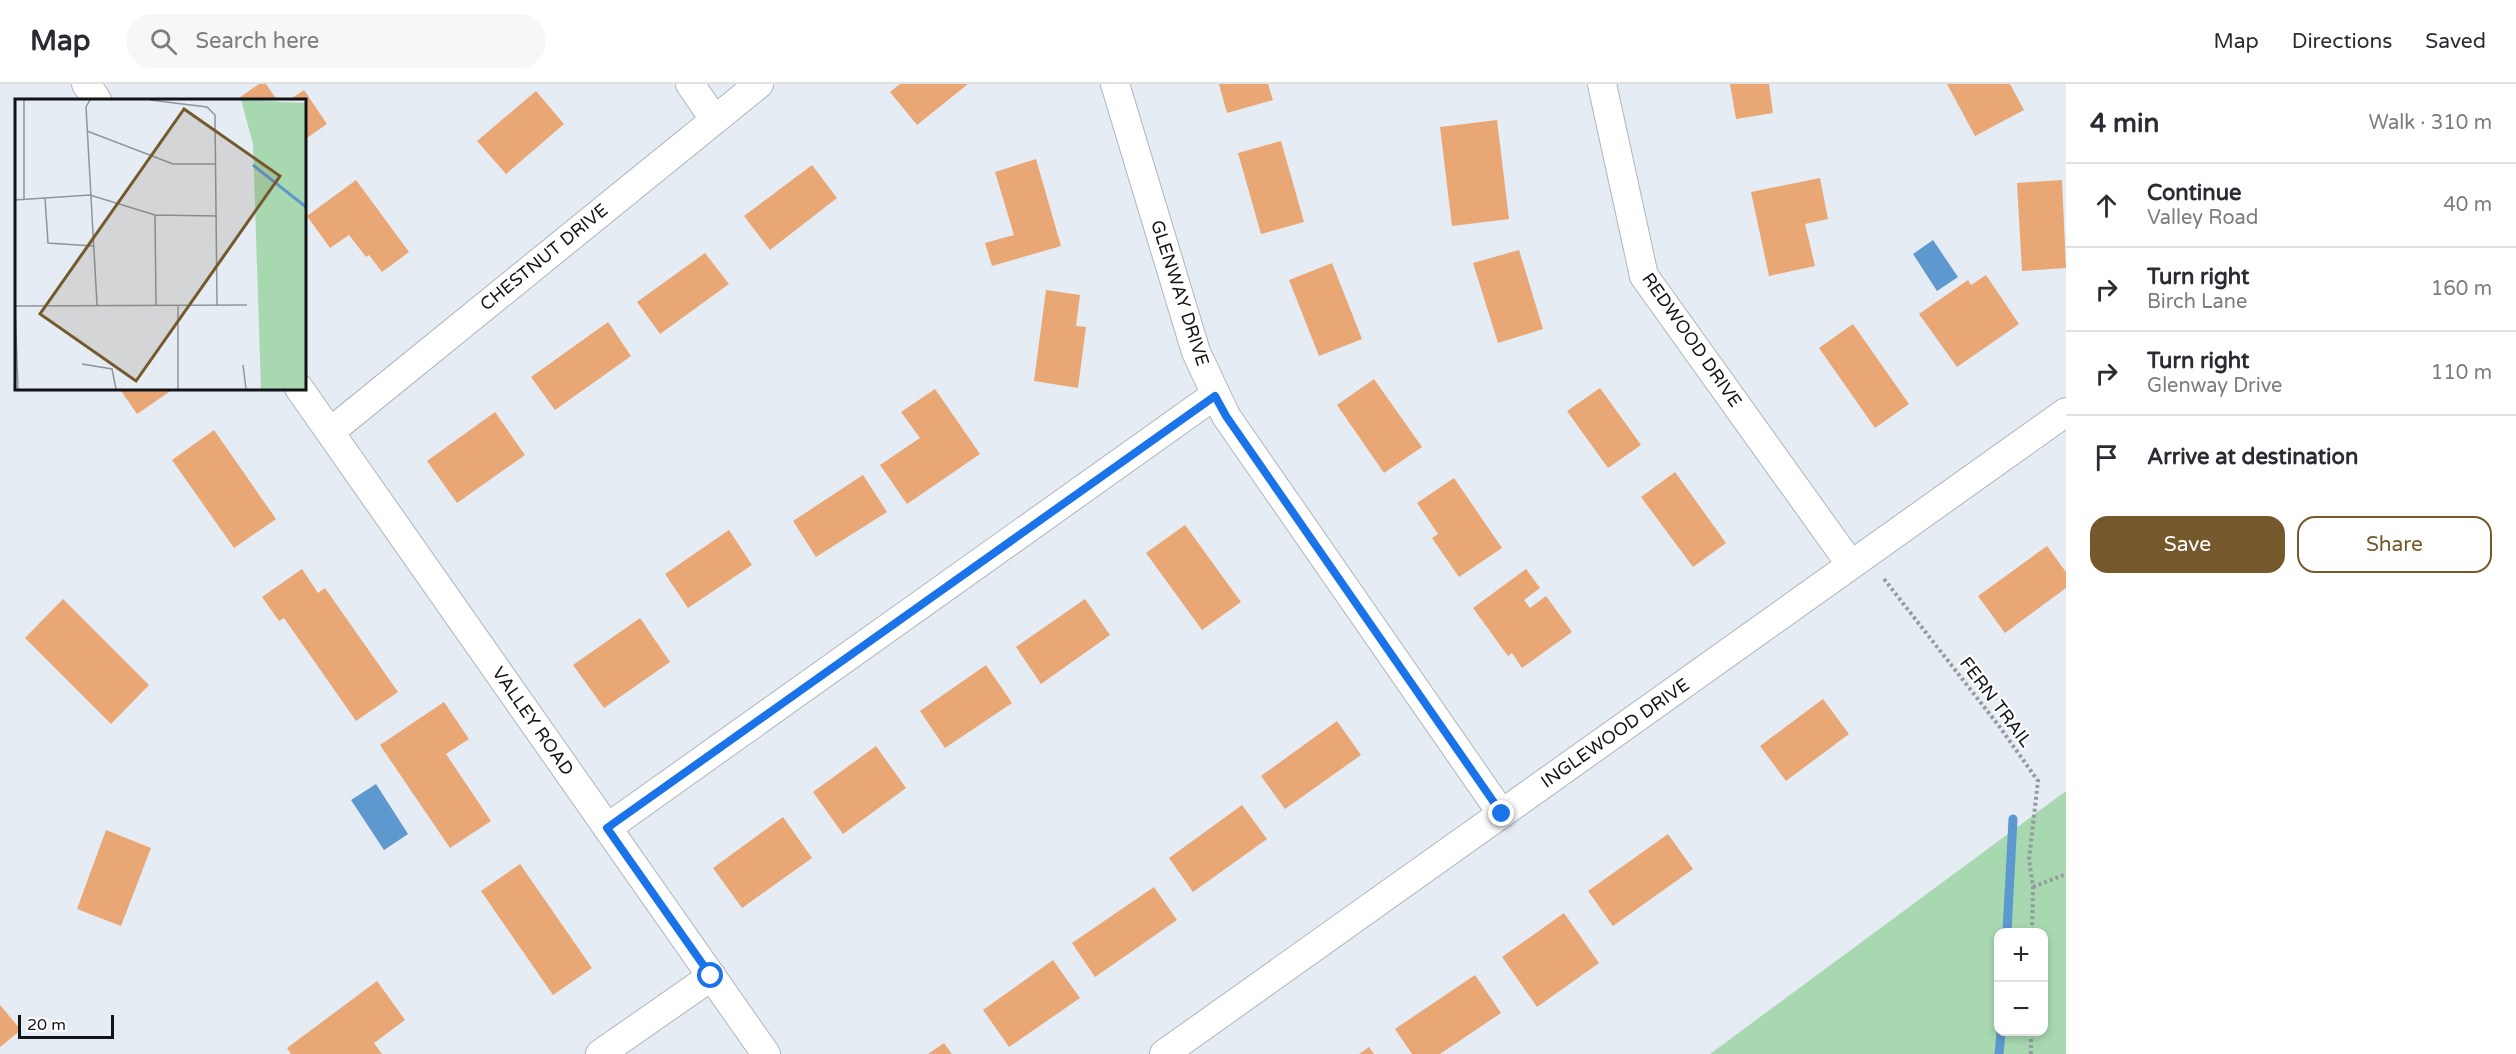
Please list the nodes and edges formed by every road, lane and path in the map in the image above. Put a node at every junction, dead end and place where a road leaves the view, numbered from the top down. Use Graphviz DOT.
graph roads {
  1 [pos="86,84"];
  2 [pos="690,84"];
  3 [pos="759,84"];
  4 [pos="1115,84"];
  5 [pos="1602,84"];
  6 [pos="97,99"];
  7 [pos="714,119"];
  8 [pos="300,390"];
  9 [pos="1215,396"];
  10 [pos="2066,412"];
  11 [pos="330,432"];
  12 [pos="1858,560"];
  13 [pos="1502,814"];
  14 [pos="607,828"];
  15 [pos="2066,874"];
  16 [pos="2033,887"];
  17 [pos="2032,928"];
  18 [pos="711,976"];
  19 [pos="2031,1036"];
  20 [pos="600,1054"];
  21 [pos="766,1054"];
  22 [pos="1164,1054"];
  23 [pos="2031,1054"];
  1 -- 6 [label="street"];
  2 -- 7 [label="street"];
  3 -- 7 [label="street, CHESTNUT DRIVE"];
  4 -- 9 [label="street, GLENWAY DRIVE"];
  5 -- 12 [label="street, REDWOOD DRIVE"];
  7 -- 11 [label="street, CHESTNUT DRIVE"];
  8 -- 11 [label="street, VALLEY ROAD"];
  9 -- 13 [label="street, GLENWAY DRIVE"];
  9 -- 14 [label="street"];
  10 -- 12 [label="street, INGLEWOOD DRIVE"];
  11 -- 14 [label="street, VALLEY ROAD"];
  12 -- 13 [label="street, INGLEWOOD DRIVE"];
  12 -- 16 [label="path, FERN TRAIL"];
  13 -- 22 [label="street, INGLEWOOD DRIVE"];
  14 -- 18 [label="street, VALLEY ROAD"];
  15 -- 16 [label="path"];
  16 -- 17 [label="path, FERN TRAIL"];
  18 -- 20 [label="street"];
  18 -- 21 [label="street, VALLEY ROAD"];
  19 -- 23 [label="path"];
}
